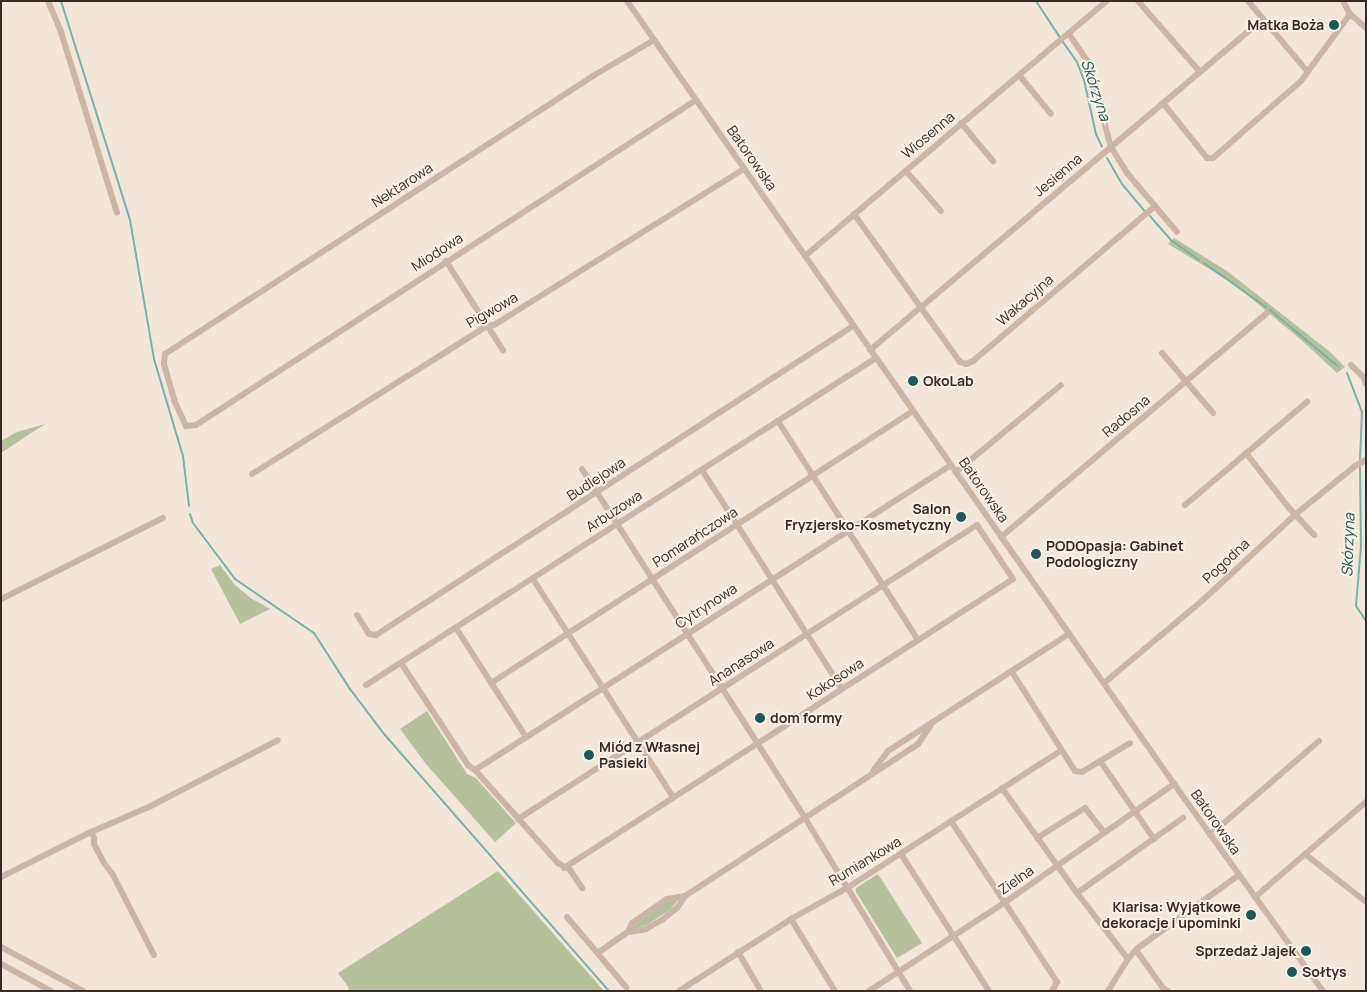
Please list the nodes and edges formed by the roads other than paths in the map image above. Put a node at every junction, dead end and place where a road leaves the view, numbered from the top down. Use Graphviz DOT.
graph roads {
  1 [pos="48,1"];
  2 [pos="627,1"];
  3 [pos="1107,1"];
  4 [pos="1138,1"];
  5 [pos="1248,1"];
  6 [pos="1343,1"];
  7 [pos="1350,14"];
  8 [pos="1263,19"];
  9 [pos="1366,28"];
  10 [pos="1069,34"];
  11 [pos="654,40"];
  12 [pos="1199,71"];
  13 [pos="1307,71"];
  14 [pos="1019,75"];
  15 [pos="696,100"];
  16 [pos="1163,103"];
  17 [pos="1051,114"];
  18 [pos="962,123"];
  19 [pos="1111,147"];
  20 [pos="994,161"];
  21 [pos="744,169"];
  22 [pos="906,171"];
  23 [pos="1155,206"];
  24 [pos="941,211"];
  25 [pos="117,213"];
  26 [pos="854,214"];
  27 [pos="1177,232"];
  28 [pos="805,256"];
  29 [pos="446,262"];
  30 [pos="922,308"];
  31 [pos="1267,313"];
  32 [pos="487,326"];
  33 [pos="853,326"];
  34 [pos="503,350"];
  35 [pos="870,350"];
  36 [pos="1162,353"];
  37 [pos="876,358"];
  38 [pos="1351,365"];
  39 [pos="1186,381"];
  40 [pos="1366,384"];
  41 [pos="1061,385"];
  42 [pos="1307,402"];
  43 [pos="913,412"];
  44 [pos="1213,413"];
  45 [pos="778,421"];
  46 [pos="192,427"];
  47 [pos="1246,453"];
  48 [pos="1366,460"];
  49 [pos="951,465"];
  50 [pos="582,469"];
  51 [pos="702,470"];
  52 [pos="956,472"];
  53 [pos="252,474"];
  54 [pos="813,476"];
  55 [pos="598,493"];
  56 [pos="1185,505"];
  57 [pos="1296,514"];
  58 [pos="163,518"];
  59 [pos="617,524"];
  60 [pos="737,525"];
  61 [pos="977,525"];
  62 [pos="848,531"];
  63 [pos="1314,535"];
  64 [pos="1001,537"];
  65 [pos="532,579"];
  66 [pos="652,579"];
  67 [pos="772,580"];
  68 [pos="883,585"];
  69 [pos="1,599"];
  70 [pos="357,615"];
  71 [pos="456,628"];
  72 [pos="568,633"];
  73 [pos="687,633"];
  74 [pos="1069,634"];
  75 [pos="807,635"];
  76 [pos="918,640"];
  77 [pos="401,663"];
  78 [pos="1012,672"];
  79 [pos="491,683"];
  80 [pos="1104,683"];
  81 [pos="366,685"];
  82 [pos="603,687"];
  83 [pos="722,688"];
  84 [pos="842,689"];
  85 [pos="526,737"];
  86 [pos="278,740"];
  87 [pos="1319,741"];
  88 [pos="638,743"];
  89 [pos="757,743"];
  90 [pos="1130,743"];
  91 [pos="1062,750"];
  92 [pos="1100,761"];
  93 [pos="475,770"];
  94 [pos="1174,784"];
  95 [pos="1002,788"];
  96 [pos="673,797"];
  97 [pos="1366,802"];
  98 [pos="1135,811"];
  99 [pos="805,818"];
  100 [pos="1183,818"];
  101 [pos="518,819"];
  102 [pos="951,821"];
  103 [pos="91,832"];
  104 [pos="1104,832"];
  105 [pos="1210,835"];
  106 [pos="1037,838"];
  107 [pos="1154,839"];
  108 [pos="901,854"];
  109 [pos="1304,854"];
  110 [pos="1057,867"];
  111 [pos="564,868"];
  112 [pos="1239,876"];
  113 [pos="1,877"];
  114 [pos="582,888"];
  115 [pos="847,888"];
  116 [pos="1076,893"];
  117 [pos="685,896"];
  118 [pos="1254,897"];
  119 [pos="1366,902"];
  120 [pos="1004,903"];
  121 [pos="567,917"];
  122 [pos="791,919"];
  123 [pos="628,932"];
  124 [pos="954,936"];
  125 [pos="1,947"];
  126 [pos="1136,950"];
  127 [pos="599,952"];
  128 [pos="738,952"];
  129 [pos="154,955"];
  130 [pos="1128,959"];
  131 [pos="2,965"];
  132 [pos="898,971"];
  133 [pos="626,987"];
  134 [pos="51,991"];
  135 [pos="83,991"];
  136 [pos="679,991"];
  137 [pos="761,991"];
  138 [pos="835,991"];
  139 [pos="869,991"];
  140 [pos="910,991"];
  141 [pos="989,991"];
  142 [pos="1052,991"];
  143 [pos="1108,991"];
  144 [pos="1168,991"];
  145 [pos="1324,991"];
  1 -- 25 [label="street"];
  2 -- 11 [label="street, Batorowska"];
  3 -- 10 [label="street, Wiosenna"];
  4 -- 12 [label="street"];
  5 -- 8 [label="street"];
  6 -- 7 [label="street"];
  7 -- 9 [label="street"];
  7 -- 13 [label="street"];
  8 -- 12 [label="street, Jesienna"];
  8 -- 13 [label="street"];
  10 -- 14 [label="street, Wiosenna"];
  10 -- 19 [label="street"];
  11 -- 15 [label="street, Batorowska"];
  11 -- 46 [label="street, Nektarowa"];
  12 -- 16 [label="street, Jesienna"];
  13 -- 16 [label="street"];
  14 -- 17 [label="street"];
  14 -- 18 [label="street, Wiosenna"];
  15 -- 21 [label="street, Batorowska"];
  15 -- 29 [label="street, Miodowa"];
  16 -- 19 [label="street, Jesienna"];
  18 -- 20 [label="street"];
  18 -- 22 [label="street, Wiosenna"];
  19 -- 23 [label="street"];
  19 -- 30 [label="street, Jesienna"];
  21 -- 28 [label="street, Batorowska"];
  21 -- 32 [label="street, Pigwowa"];
  22 -- 24 [label="street"];
  22 -- 26 [label="street, Wiosenna"];
  23 -- 27 [label="street"];
  23 -- 30 [label="street, Wakacyjna"];
  26 -- 28 [label="street, Wiosenna"];
  26 -- 30 [label="street"];
  28 -- 33 [label="street, Batorowska"];
  29 -- 32 [label="street"];
  29 -- 46 [label="street, Miodowa"];
  30 -- 35 [label="street, Jesienna"];
  31 -- 39 [label="street, Radosna"];
  32 -- 34 [label="street"];
  32 -- 53 [label="street, Pigwowa"];
  33 -- 35 [label="street, Batorowska"];
  33 -- 55 [label="street, Budlejowa"];
  35 -- 37 [label="street, Batorowska"];
  36 -- 39 [label="street"];
  37 -- 43 [label="street, Batorowska"];
  37 -- 45 [label="street, Arbuzowa"];
  38 -- 40 [label="street"];
  39 -- 44 [label="street"];
  39 -- 64 [label="street, Radosna"];
  41 -- 52 [label="street"];
  42 -- 47 [label="street"];
  43 -- 49 [label="street, Batorowska"];
  43 -- 54 [label="street, Pomarańczowa"];
  45 -- 51 [label="street, Arbuzowa"];
  45 -- 54 [label="street"];
  47 -- 56 [label="street"];
  47 -- 57 [label="street"];
  48 -- 57 [label="street, Pogodna"];
  49 -- 52 [label="street, Batorowska"];
  49 -- 62 [label="street, Cytrynowa"];
  50 -- 55 [label="street"];
  51 -- 59 [label="street, Arbuzowa"];
  51 -- 60 [label="street"];
  52 -- 64 [label="street, Batorowska"];
  54 -- 60 [label="street, Pomarańczowa"];
  54 -- 62 [label="street"];
  55 -- 59 [label="street"];
  55 -- 70 [label="street, Budlejowa"];
  57 -- 63 [label="street"];
  57 -- 80 [label="street, Pogodna"];
  58 -- 69 [label="street"];
  59 -- 65 [label="street, Arbuzowa"];
  59 -- 66 [label="street"];
  60 -- 66 [label="street, Pomarańczowa"];
  60 -- 67 [label="street"];
  61 -- 68 [label="street, Ananasowa"];
  61 -- 76 [label="street, Kokosowa"];
  62 -- 67 [label="street, Cytrynowa"];
  62 -- 68 [label="street"];
  64 -- 74 [label="street, Batorowska"];
  65 -- 71 [label="street, Arbuzowa"];
  65 -- 72 [label="street"];
  66 -- 72 [label="street, Pomarańczowa"];
  66 -- 73 [label="street"];
  67 -- 73 [label="street, Cytrynowa"];
  67 -- 75 [label="street"];
  68 -- 75 [label="street, Ananasowa"];
  68 -- 76 [label="street"];
  71 -- 77 [label="street, Arbuzowa"];
  71 -- 79 [label="street"];
  72 -- 79 [label="street, Pomarańczowa"];
  72 -- 82 [label="street"];
  73 -- 82 [label="street, Cytrynowa"];
  73 -- 83 [label="street"];
  74 -- 78 [label="street"];
  74 -- 80 [label="street, Batorowska"];
  75 -- 83 [label="street, Ananasowa"];
  75 -- 84 [label="street"];
  76 -- 84 [label="street, Kokosowa"];
  77 -- 81 [label="street, Arbuzowa"];
  77 -- 93 [label="street"];
  78 -- 91 [label="street"];
  78 -- 99 [label="street"];
  79 -- 85 [label="street"];
  80 -- 94 [label="street, Batorowska"];
  82 -- 85 [label="street, Cytrynowa"];
  82 -- 88 [label="street"];
  83 -- 88 [label="street, Ananasowa"];
  83 -- 89 [label="street"];
  84 -- 89 [label="street, Kokosowa"];
  85 -- 93 [label="street, Cytrynowa"];
  86 -- 103 [label="street"];
  87 -- 105 [label="street"];
  88 -- 96 [label="street"];
  88 -- 101 [label="street, Ananasowa"];
  89 -- 96 [label="street, Kokosowa"];
  89 -- 99 [label="street"];
  90 -- 92 [label="street"];
  91 -- 92 [label="street"];
  91 -- 95 [label="street, Rumiankowa"];
  92 -- 98 [label="street"];
  93 -- 101 [label="street"];
  94 -- 98 [label="street, Zielna"];
  94 -- 105 [label="street, Batorowska"];
  95 -- 102 [label="street, Rumiankowa"];
  95 -- 106 [label="street"];
  96 -- 111 [label="street, Kokosowa"];
  97 -- 109 [label="street"];
  98 -- 104 [label="street, Zielna"];
  98 -- 107 [label="street"];
  99 -- 115 [label="street"];
  99 -- 117 [label="street"];
  100 -- 107 [label="street"];
  101 -- 111 [label="street"];
  102 -- 108 [label="street, Rumiankowa"];
  102 -- 120 [label="street"];
  103 -- 113 [label="street"];
  103 -- 129 [label="street"];
  104 -- 106 [label="street"];
  104 -- 110 [label="street, Zielna"];
  105 -- 112 [label="street, Batorowska"];
  106 -- 110 [label="street"];
  107 -- 116 [label="street"];
  108 -- 115 [label="street, Rumiankowa"];
  108 -- 124 [label="street"];
  109 -- 118 [label="street"];
  109 -- 119 [label="street"];
  110 -- 116 [label="street"];
  110 -- 120 [label="street, Zielna"];
  111 -- 114 [label="street"];
  112 -- 118 [label="street, Batorowska"];
  112 -- 126 [label="street"];
  115 -- 122 [label="street, Rumiankowa"];
  115 -- 132 [label="street"];
  116 -- 130 [label="street"];
  117 -- 123 [label="street"];
  117 -- 123 [label="street"];
  118 -- 145 [label="street, Batorowska"];
  120 -- 124 [label="street, Zielna"];
  120 -- 142 [label="street"];
  121 -- 127 [label="street"];
  122 -- 128 [label="street, Rumiankowa"];
  122 -- 138 [label="street"];
  123 -- 127 [label="street"];
  124 -- 132 [label="street, Zielna"];
  124 -- 141 [label="street"];
  125 -- 135 [label="street"];
  126 -- 130 [label="street"];
  126 -- 144 [label="street"];
  127 -- 133 [label="street"];
  128 -- 136 [label="street, Rumiankowa"];
  128 -- 137 [label="street"];
  130 -- 143 [label="street"];
  131 -- 134 [label="street"];
  132 -- 139 [label="street, Zielna"];
  132 -- 140 [label="street"];
}
